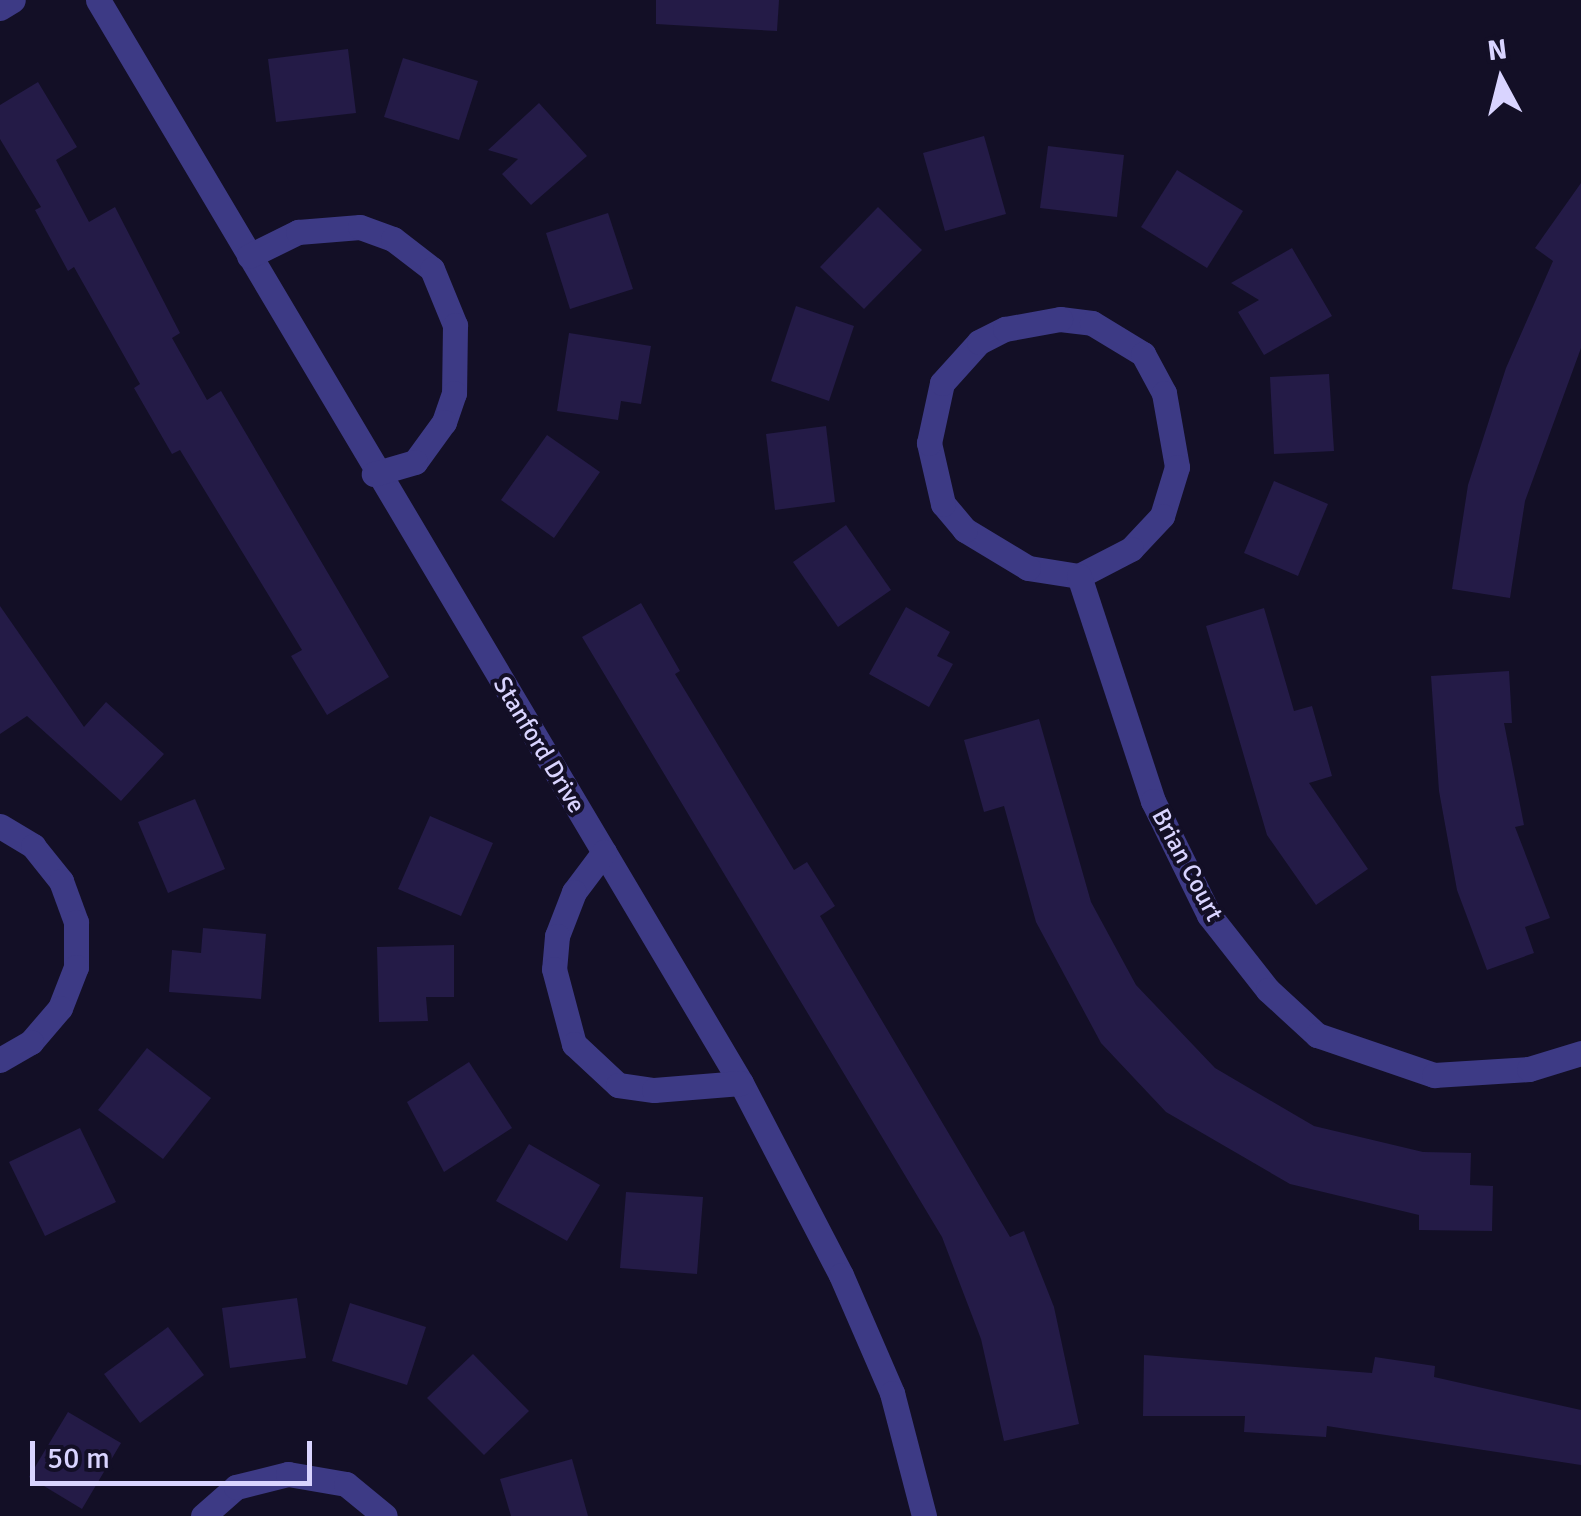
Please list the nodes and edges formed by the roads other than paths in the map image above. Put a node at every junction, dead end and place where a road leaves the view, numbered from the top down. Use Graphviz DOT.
graph roads {
  1 [pos="13,0"];
  2 [pos="98,0"];
  3 [pos="0,8"];
  4 [pos="249,256"];
  5 [pos="374,474"];
  6 [pos="1079,576"];
  7 [pos="0,826"];
  8 [pos="604,852"];
  9 [pos="1581,1053"];
  10 [pos="0,1060"];
  11 [pos="741,1083"];
  12 [pos="203,1516"];
  13 [pos="385,1516"];
  14 [pos="924,1516"];
  1 -- 3 [label="street"];
  2 -- 4 [label="street, Stanford Drive"];
  4 -- 5 [label="street, Stanford Drive"];
  4 -- 5 [label="street"];
  5 -- 8 [label="street, Stanford Drive"];
  6 -- 6 [label="street"];
  6 -- 9 [label="street, Brian Court"];
  7 -- 10 [label="street"];
  8 -- 11 [label="street, Stanford Drive"];
  8 -- 11 [label="street"];
  11 -- 14 [label="street, Stanford Drive"];
  12 -- 13 [label="street"];
}
